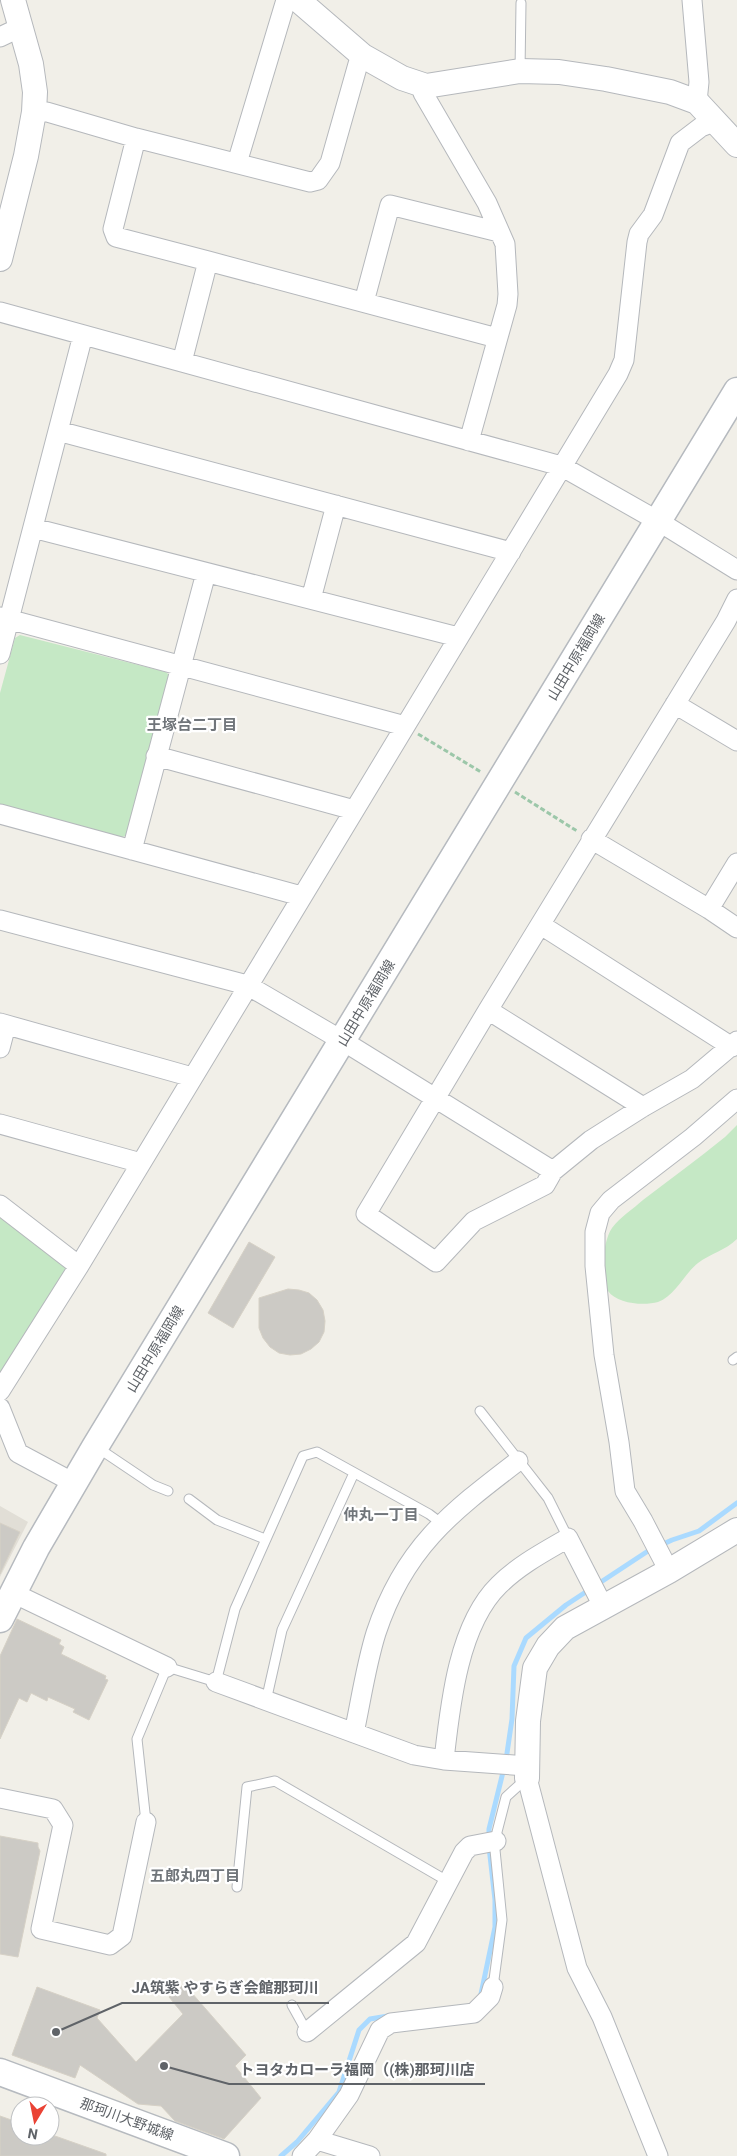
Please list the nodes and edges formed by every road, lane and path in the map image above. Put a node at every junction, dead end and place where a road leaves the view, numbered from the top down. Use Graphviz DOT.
graph roads {
  1 [pos="13,0"];
  2 [pos="286,0"];
  3 [pos="298,0"];
  4 [pos="692,0"];
  5 [pos="521,3"];
  6 [pos="10,32"];
  7 [pos="363,56"];
  8 [pos="520,71"];
  9 [pos="426,86"];
  10 [pos="697,102"];
  11 [pos="34,112"];
  12 [pos="714,122"];
  13 [pos="136,138"];
  14 [pos="737,144"];
  15 [pos="238,163"];
  16 [pos="499,232"];
  17 [pos="0,259"];
  18 [pos="208,261"];
  19 [pos="364,302"];
  20 [pos="0,312"];
  21 [pos="83,335"];
  22 [pos="497,338"];
  23 [pos="182,362"];
  24 [pos="737,391"];
  25 [pos="58,431"];
  26 [pos="469,441"];
  27 [pos="561,466"];
  28 [pos="336,505"];
  29 [pos="658,520"];
  30 [pos="33,528"];
  31 [pos="511,552"];
  32 [pos="737,570"];
  33 [pos="206,572"];
  34 [pos="310,600"];
  35 [pos="737,600"];
  36 [pos="5,618"];
  37 [pos="731,625"];
  38 [pos="458,637"];
  39 [pos="0,654"];
  40 [pos="180,665"];
  41 [pos="675,704"];
  42 [pos="405,726"];
  43 [pos="737,741"];
  44 [pos="156,756"];
  45 [pos="354,810"];
  46 [pos="0,814"];
  47 [pos="591,840"];
  48 [pos="132,850"];
  49 [pos="737,863"];
  50 [pos="301,896"];
  51 [pos="709,909"];
  52 [pos="0,920"];
  53 [pos="541,925"];
  54 [pos="737,928"];
  55 [pos="247,985"];
  56 [pos="488,1010"];
  57 [pos="3,1024"];
  58 [pos="343,1041"];
  59 [pos="735,1044"];
  60 [pos="0,1048"];
  61 [pos="192,1077"];
  62 [pos="435,1099"];
  63 [pos="737,1099"];
  64 [pos="643,1107"];
  65 [pos="0,1124"];
  66 [pos="141,1162"];
  67 [pos="553,1170"];
  68 [pos="0,1205"];
  69 [pos="79,1266"];
  70 [pos="0,1391"];
  71 [pos="0,1408"];
  72 [pos="480,1411"];
  73 [pos="95,1447"];
  74 [pos="518,1461"];
  75 [pos="354,1473"];
  76 [pos="74,1483"];
  77 [pos="168,1491"];
  78 [pos="189,1499"];
  79 [pos="441,1523"];
  80 [pos="737,1530"];
  81 [pos="568,1538"];
  82 [pos="265,1539"];
  83 [pos="669,1571"];
  84 [pos="13,1593"];
  85 [pos="603,1606"];
  86 [pos="0,1619"];
  87 [pos="167,1667"];
  88 [pos="216,1682"];
  89 [pos="266,1701"];
  90 [pos="354,1733"];
  91 [pos="444,1760"];
  92 [pos="527,1772"];
  93 [pos="0,1798"];
  94 [pos="146,1822"];
  95 [pos="496,1841"];
  96 [pos="450,1882"];
  97 [pos="237,1887"];
  98 [pos="493,1987"];
  99 [pos="292,2006"];
  100 [pos="307,2032"];
  101 [pos="0,2072"];
  102 [pos="317,2140"];
  103 [pos="226,2156"];
  104 [pos="302,2156"];
  105 [pos="370,2156"];
  106 [pos="658,2156"];
  1 -- 6 [label="street"];
  2 -- 15 [label="street"];
  3 -- 7 [label="street"];
  4 -- 10 [label="street"];
  5 -- 8 [label="lane"];
  6 -- 11 [label="street"];
  7 -- 9 [label="street"];
  7 -- 15 [label="street"];
  8 -- 9 [label="street"];
  8 -- 10 [label="street"];
  9 -- 16 [label="street"];
  10 -- 12 [label="street"];
  11 -- 13 [label="street"];
  11 -- 17 [label="street"];
  12 -- 14 [label="street"];
  12 -- 27 [label="street"];
  13 -- 15 [label="street"];
  13 -- 18 [label="street"];
  16 -- 19 [label="street"];
  16 -- 22 [label="street"];
  18 -- 19 [label="street"];
  18 -- 23 [label="street"];
  19 -- 22 [label="street"];
  20 -- 21 [label="street"];
  21 -- 23 [label="street"];
  21 -- 25 [label="street"];
  22 -- 26 [label="street"];
  23 -- 26 [label="street"];
  24 -- 29 [label="main road, 山田中原福岡線"];
  25 -- 28 [label="street"];
  25 -- 30 [label="street"];
  26 -- 27 [label="street"];
  27 -- 29 [label="street"];
  27 -- 31 [label="street"];
  28 -- 31 [label="street"];
  28 -- 34 [label="street"];
  29 -- 32 [label="street"];
  29 -- 58 [label="main road, 山田中原福岡線"];
  30 -- 33 [label="street"];
  30 -- 36 [label="street"];
  31 -- 38 [label="street"];
  33 -- 34 [label="street"];
  33 -- 40 [label="street"];
  34 -- 38 [label="street"];
  35 -- 37 [label="street"];
  36 -- 39 [label="street"];
  36 -- 40 [label="street"];
  37 -- 41 [label="street"];
  38 -- 42 [label="street"];
  40 -- 42 [label="street"];
  40 -- 44 [label="street"];
  41 -- 43 [label="street"];
  41 -- 47 [label="street"];
  42 -- 45 [label="street"];
  44 -- 45 [label="street"];
  44 -- 48 [label="street"];
  45 -- 50 [label="street"];
  46 -- 48 [label="street"];
  47 -- 51 [label="street"];
  47 -- 53 [label="street"];
  48 -- 50 [label="street"];
  49 -- 51 [label="street"];
  50 -- 55 [label="street"];
  51 -- 54 [label="street"];
  52 -- 55 [label="street"];
  53 -- 56 [label="street"];
  53 -- 59 [label="street"];
  55 -- 58 [label="street"];
  55 -- 61 [label="street"];
  56 -- 62 [label="street"];
  56 -- 64 [label="street"];
  57 -- 60 [label="street"];
  57 -- 61 [label="street"];
  58 -- 62 [label="street"];
  58 -- 73 [label="main road, 山田中原福岡線"];
  59 -- 64 [label="street"];
  61 -- 66 [label="street"];
  62 -- 67 [label="street"];
  62 -- 67 [label="street"];
  63 -- 83 [label="street"];
  64 -- 67 [label="street"];
  65 -- 66 [label="street"];
  66 -- 69 [label="street"];
  68 -- 69 [label="street"];
  69 -- 70 [label="street"];
  71 -- 76 [label="street"];
  72 -- 74 [label="lane"];
  73 -- 76 [label="main road, 山田中原福岡線"];
  73 -- 77 [label="lane"];
  74 -- 79 [label="street"];
  74 -- 81 [label="lane"];
  75 -- 79 [label="lane"];
  75 -- 82 [label="lane"];
  75 -- 89 [label="lane"];
  76 -- 84 [label="main road, 山田中原福岡線"];
  78 -- 82 [label="lane"];
  79 -- 90 [label="street"];
  80 -- 83 [label="street"];
  81 -- 85 [label="street"];
  81 -- 91 [label="street"];
  82 -- 88 [label="lane"];
  83 -- 85 [label="street"];
  84 -- 86 [label="main road, 山田中原福岡線"];
  84 -- 87 [label="street"];
  85 -- 92 [label="street"];
  87 -- 88 [label="lane"];
  87 -- 94 [label="lane"];
  88 -- 89 [label="street"];
  89 -- 90 [label="street"];
  90 -- 91 [label="street"];
  91 -- 92 [label="street"];
  92 -- 95 [label="lane"];
  92 -- 106 [label="street"];
  93 -- 94 [label="street"];
  95 -- 96 [label="street"];
  95 -- 98 [label="lane"];
  96 -- 97 [label="lane"];
  96 -- 100 [label="street"];
  98 -- 102 [label="street"];
  99 -- 100 [label="lane"];
  101 -- 103 [label="main road, 那珂川大野城線"];
  102 -- 104 [label="street"];
  102 -- 105 [label="street"];
}
